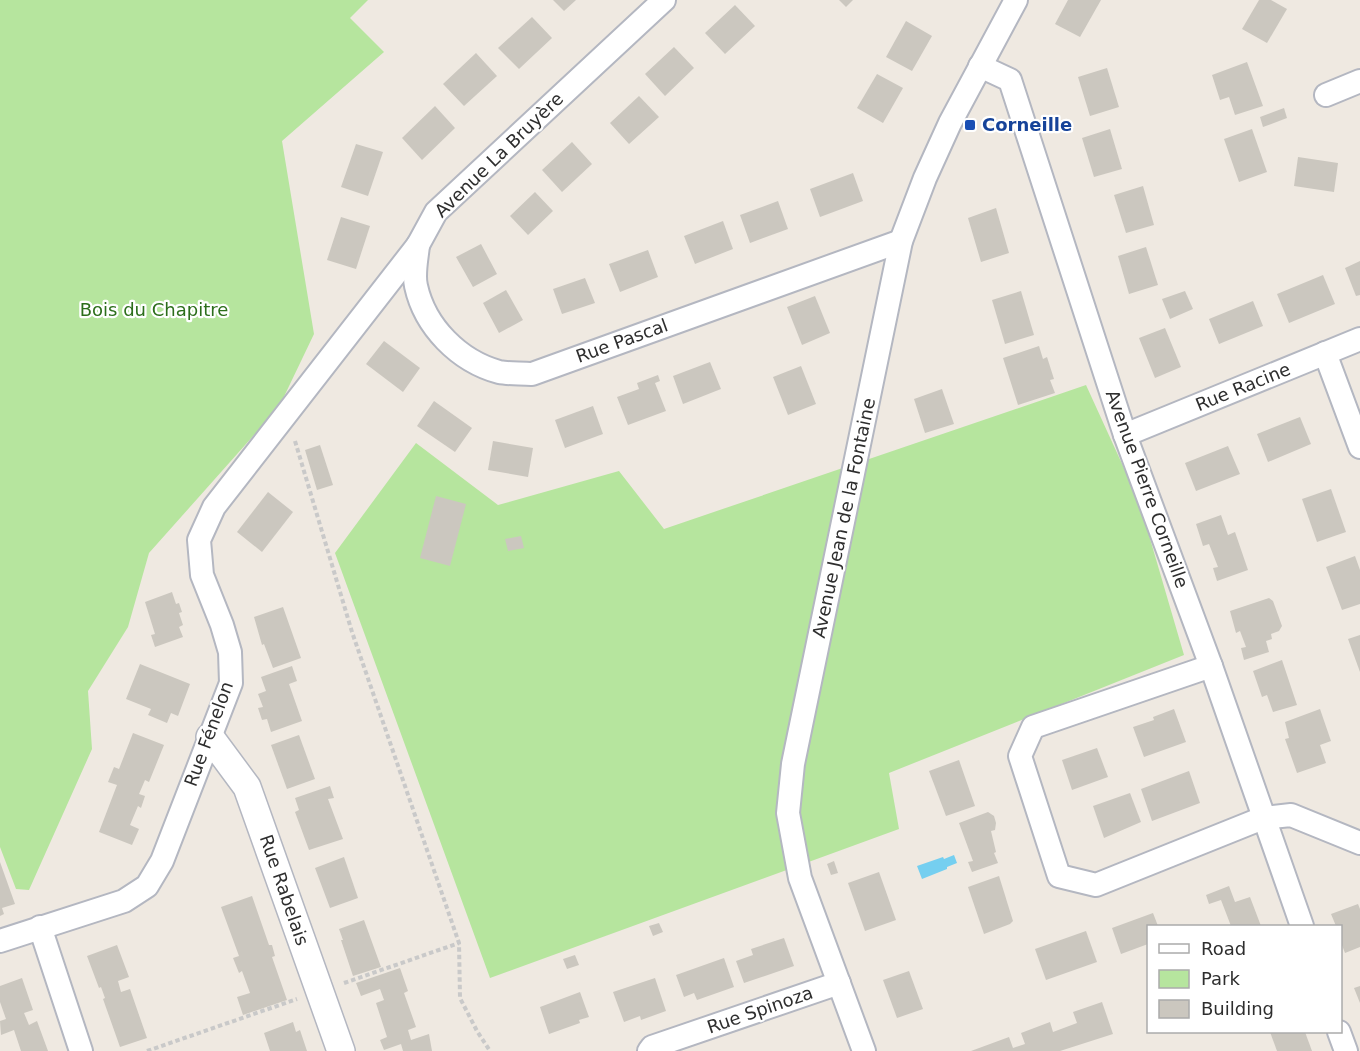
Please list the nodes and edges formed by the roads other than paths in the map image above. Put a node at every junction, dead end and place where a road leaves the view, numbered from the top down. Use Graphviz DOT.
graph roads {
  1 [pos="664,0"];
  2 [pos="1016,0"];
  3 [pos="980,66"];
  4 [pos="1360,81"];
  5 [pos="1326,95"];
  6 [pos="901,241"];
  7 [pos="418,245"];
  8 [pos="1360,339"];
  9 [pos="1325,353"];
  10 [pos="287,412"];
  11 [pos="1125,435"];
  12 [pos="1360,447"];
  13 [pos="1211,666"];
  14 [pos="210,738"];
  15 [pos="1263,818"];
  16 [pos="1360,843"];
  17 [pos="1301,925"];
  18 [pos="40,927"];
  19 [pos="0,941"];
  20 [pos="839,983"];
  21 [pos="1339,1033"];
  22 [pos="81,1051"];
  23 [pos="341,1051"];
  24 [pos="649,1051"];
  25 [pos="864,1051"];
  26 [pos="1346,1051"];
  1 -- 7 [label="street, Avenue La Bruyère"];
  2 -- 3 [label="street, Avenue Jean de la Fontaine"];
  3 -- 6 [label="street, Avenue Jean de la Fontaine"];
  3 -- 11 [label="street, Avenue Pierre Corneille"];
  4 -- 5 [label="street"];
  6 -- 7 [label="street, Rue Pascal"];
  6 -- 20 [label="street, Avenue Jean de la Fontaine"];
  7 -- 10 [label="street, Avenue La Bruyère"];
  8 -- 9 [label="street, Rue Racine"];
  9 -- 11 [label="street, Rue Racine"];
  9 -- 12 [label="street"];
  10 -- 14 [label="street, Rue Fénelon"];
  11 -- 13 [label="street, Avenue Pierre Corneille"];
  13 -- 15 [label="street, Avenue Pierre Corneille"];
  13 -- 15 [label="street"];
  14 -- 18 [label="street, Rue Fénelon"];
  14 -- 23 [label="street, Rue Rabelais"];
  15 -- 16 [label="street"];
  15 -- 17 [label="street, Avenue Pierre Corneille"];
  18 -- 19 [label="street, Rue Fénelon"];
  18 -- 22 [label="street"];
  20 -- 24 [label="street, Rue Spinoza"];
  20 -- 25 [label="street, Avenue Jean de la Fontaine"];
  21 -- 26 [label="street"];
}
